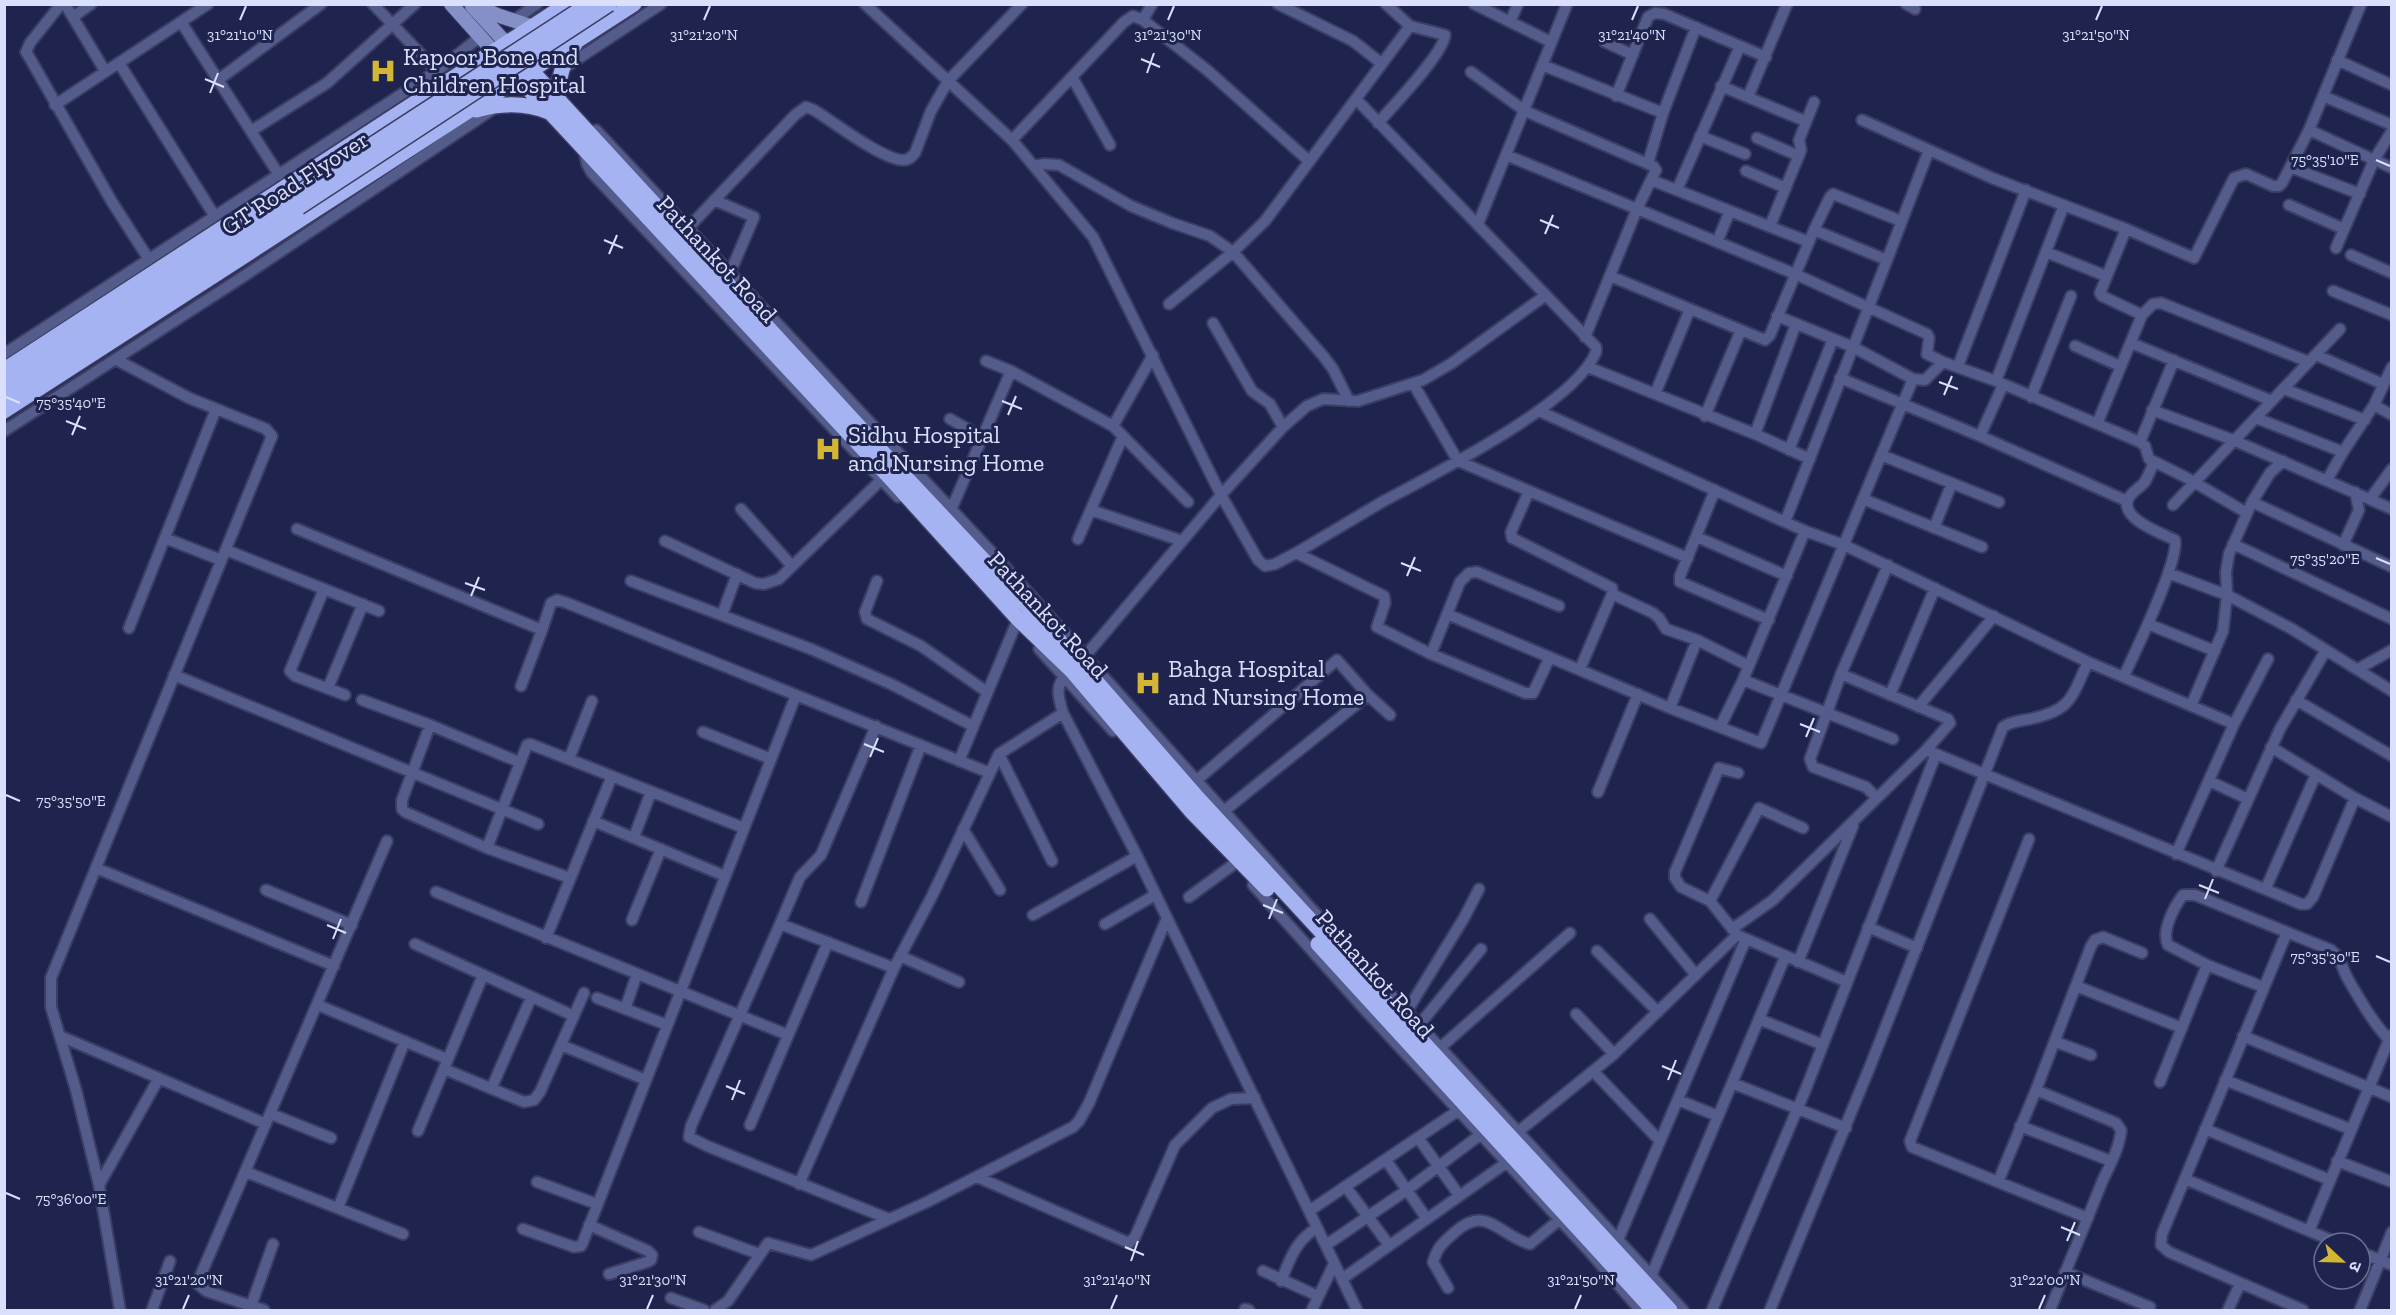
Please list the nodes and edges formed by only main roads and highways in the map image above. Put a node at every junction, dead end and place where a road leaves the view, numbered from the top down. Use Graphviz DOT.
graph roads {
  1 [pos="450,4"];
  2 [pos="473,4"];
  3 [pos="567,4"];
  4 [pos="589,4"];
  5 [pos="609,4"];
  6 [pos="634,4"];
  7 [pos="533,27"];
  8 [pos="576,41"];
  9 [pos="501,48"];
  10 [pos="525,74"];
  11 [pos="555,106"];
  12 [pos="464,113"];
  13 [pos="295,202"];
  14 [pos="4,370"];
  15 [pos="4,383"];
  16 [pos="4,399"];
  17 [pos="4,411"];
  18 [pos="1075,666"];
  19 [pos="1653,1311"];
  20 [pos="1670,1311"];
  1 -- 9 [label="main road"];
  2 -- 7 [label="main road"];
  2 -- 9 [label="main road"];
  3 -- 7 [label="highway"];
  4 -- 13 [label="highway, GT Road Flyover, bridge"];
  5 -- 13 [label="highway, GT Road Flyover, bridge"];
  6 -- 8 [label="highway"];
  7 -- 9 [label="highway"];
  8 -- 10 [label="highway"];
  8 -- 11 [label="highway"];
  9 -- 10 [label="highway"];
  9 -- 14 [label="highway"];
  10 -- 11 [label="highway"];
  10 -- 12 [label="highway"];
  11 -- 12 [label="highway"];
  11 -- 18 [label="highway"];
  11 -- 18 [label="highway, Pathankot Road"];
  12 -- 17 [label="highway"];
  13 -- 15 [label="highway, GT Road Flyover"];
  13 -- 16 [label="highway, GT Road Flyover"];
  18 -- 19 [label="highway, Pathankot Road"];
  18 -- 20 [label="highway"];
}
